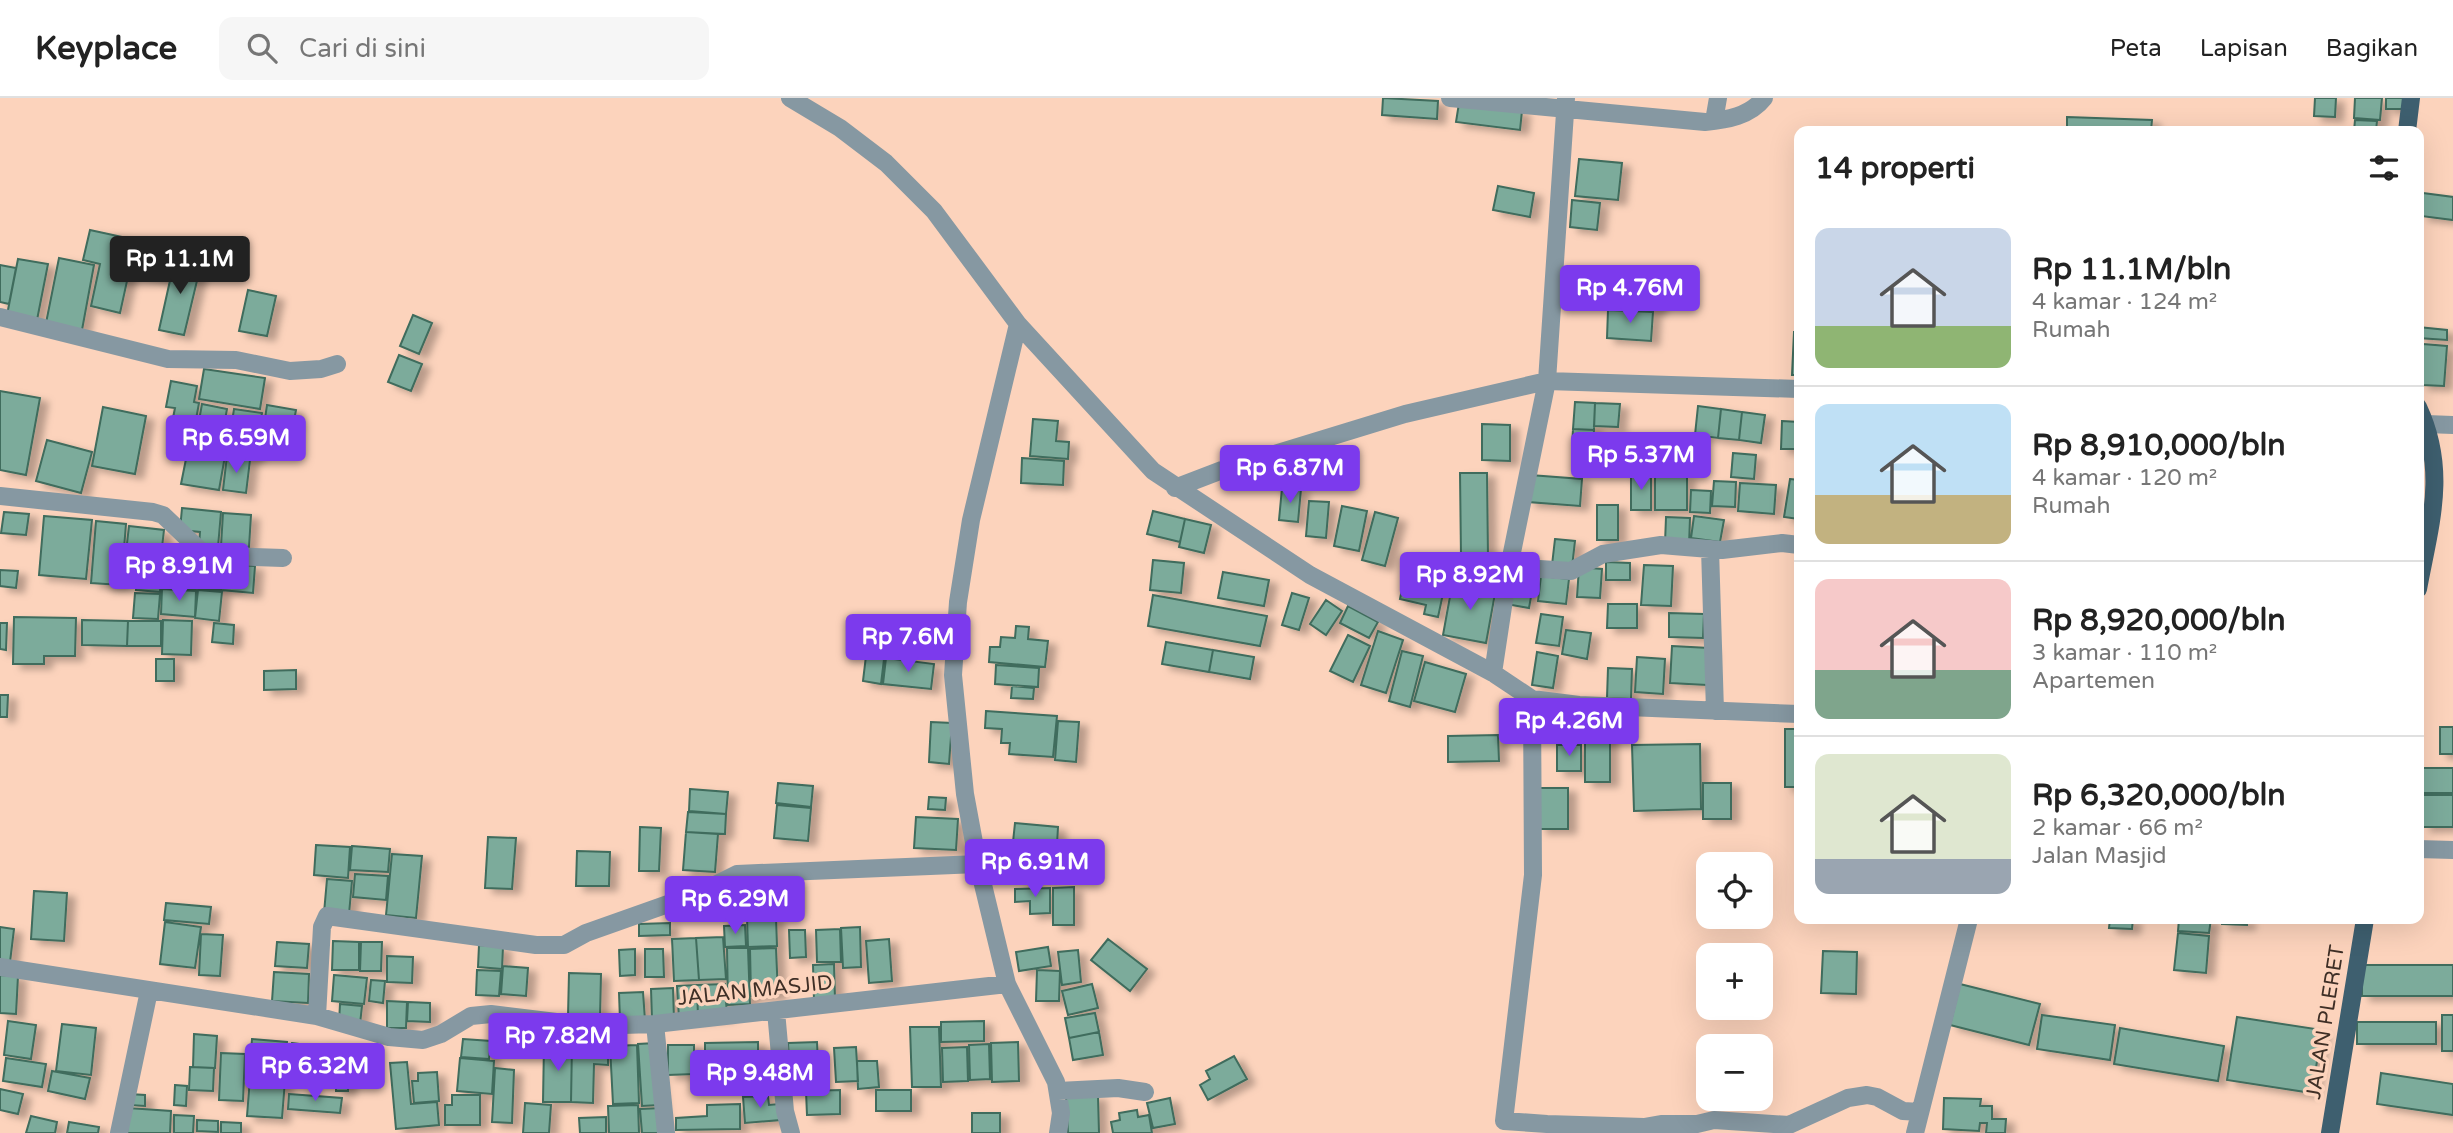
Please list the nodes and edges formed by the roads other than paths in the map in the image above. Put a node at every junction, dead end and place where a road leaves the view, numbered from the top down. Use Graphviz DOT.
graph roads {
  1 [pos="790,98"];
  2 [pos="1450,98"];
  3 [pos="1718,98"];
  4 [pos="1764,98"];
  5 [pos="2411,98"];
  6 [pos="1566,103"];
  7 [pos="1714,121"];
  8 [pos="2408,126"];
  9 [pos="0,317"];
  10 [pos="1018,324"];
  11 [pos="337,364"];
  12 [pos="1547,381"];
  13 [pos="1794,389"];
  14 [pos="2424,420"];
  15 [pos="2426,424"];
  16 [pos="2453,425"];
  17 [pos="1175,488"];
  18 [pos="0,496"];
  19 [pos="1794,544"];
  20 [pos="1710,549"];
  21 [pos="283,558"];
  22 [pos="2424,558"];
  23 [pos="1509,567"];
  24 [pos="1493,673"];
  25 [pos="1532,699"];
  26 [pos="1715,711"];
  27 [pos="1794,714"];
  28 [pos="2424,849"];
  29 [pos="2453,850"];
  30 [pos="978,864"];
  31 [pos="1968,924"];
  32 [pos="2364,924"];
  33 [pos="0,967"];
  34 [pos="1007,984"];
  35 [pos="149,991"];
  36 [pos="776,1012"];
  37 [pos="317,1016"];
  38 [pos="655,1024"];
  39 [pos="1058,1091"];
  40 [pos="1145,1092"];
  41 [pos="1920,1112"];
  42 [pos="1502,1127"];
  43 [pos="119,1133"];
  44 [pos="667,1133"];
  45 [pos="791,1133"];
  46 [pos="1058,1133"];
  47 [pos="1915,1133"];
  48 [pos="2330,1133"];
  1 -- 10 [label="street"];
  2 -- 6 [label="street"];
  3 -- 7 [label="street"];
  4 -- 7 [label="street"];
  5 -- 8 [label="main road"];
  6 -- 7 [label="street"];
  6 -- 12 [label="street"];
  9 -- 11 [label="street"];
  10 -- 17 [label="street"];
  10 -- 30 [label="street"];
  12 -- 13 [label="street"];
  12 -- 17 [label="street"];
  12 -- 23 [label="street"];
  14 -- 15 [label="main road"];
  15 -- 16 [label="street"];
  15 -- 22 [label="main road"];
  17 -- 24 [label="street"];
  18 -- 21 [label="street"];
  19 -- 20 [label="street"];
  20 -- 23 [label="street"];
  20 -- 26 [label="street"];
  23 -- 24 [label="street"];
  24 -- 25 [label="street"];
  25 -- 26 [label="street"];
  25 -- 42 [label="street"];
  26 -- 27 [label="street"];
  28 -- 29 [label="street"];
  30 -- 34 [label="street"];
  30 -- 37 [label="street"];
  31 -- 41 [label="street"];
  32 -- 48 [label="main road, JALAN PLERET"];
  33 -- 35 [label="street, JALAN MASJID"];
  34 -- 36 [label="street, JALAN MASJID"];
  34 -- 39 [label="street"];
  35 -- 37 [label="street, JALAN MASJID"];
  35 -- 43 [label="street"];
  36 -- 38 [label="street, JALAN MASJID"];
  36 -- 45 [label="street"];
  37 -- 38 [label="street, JALAN MASJID"];
  38 -- 44 [label="street"];
  39 -- 40 [label="street"];
  39 -- 46 [label="street"];
  41 -- 42 [label="street"];
  41 -- 47 [label="street"];
}
